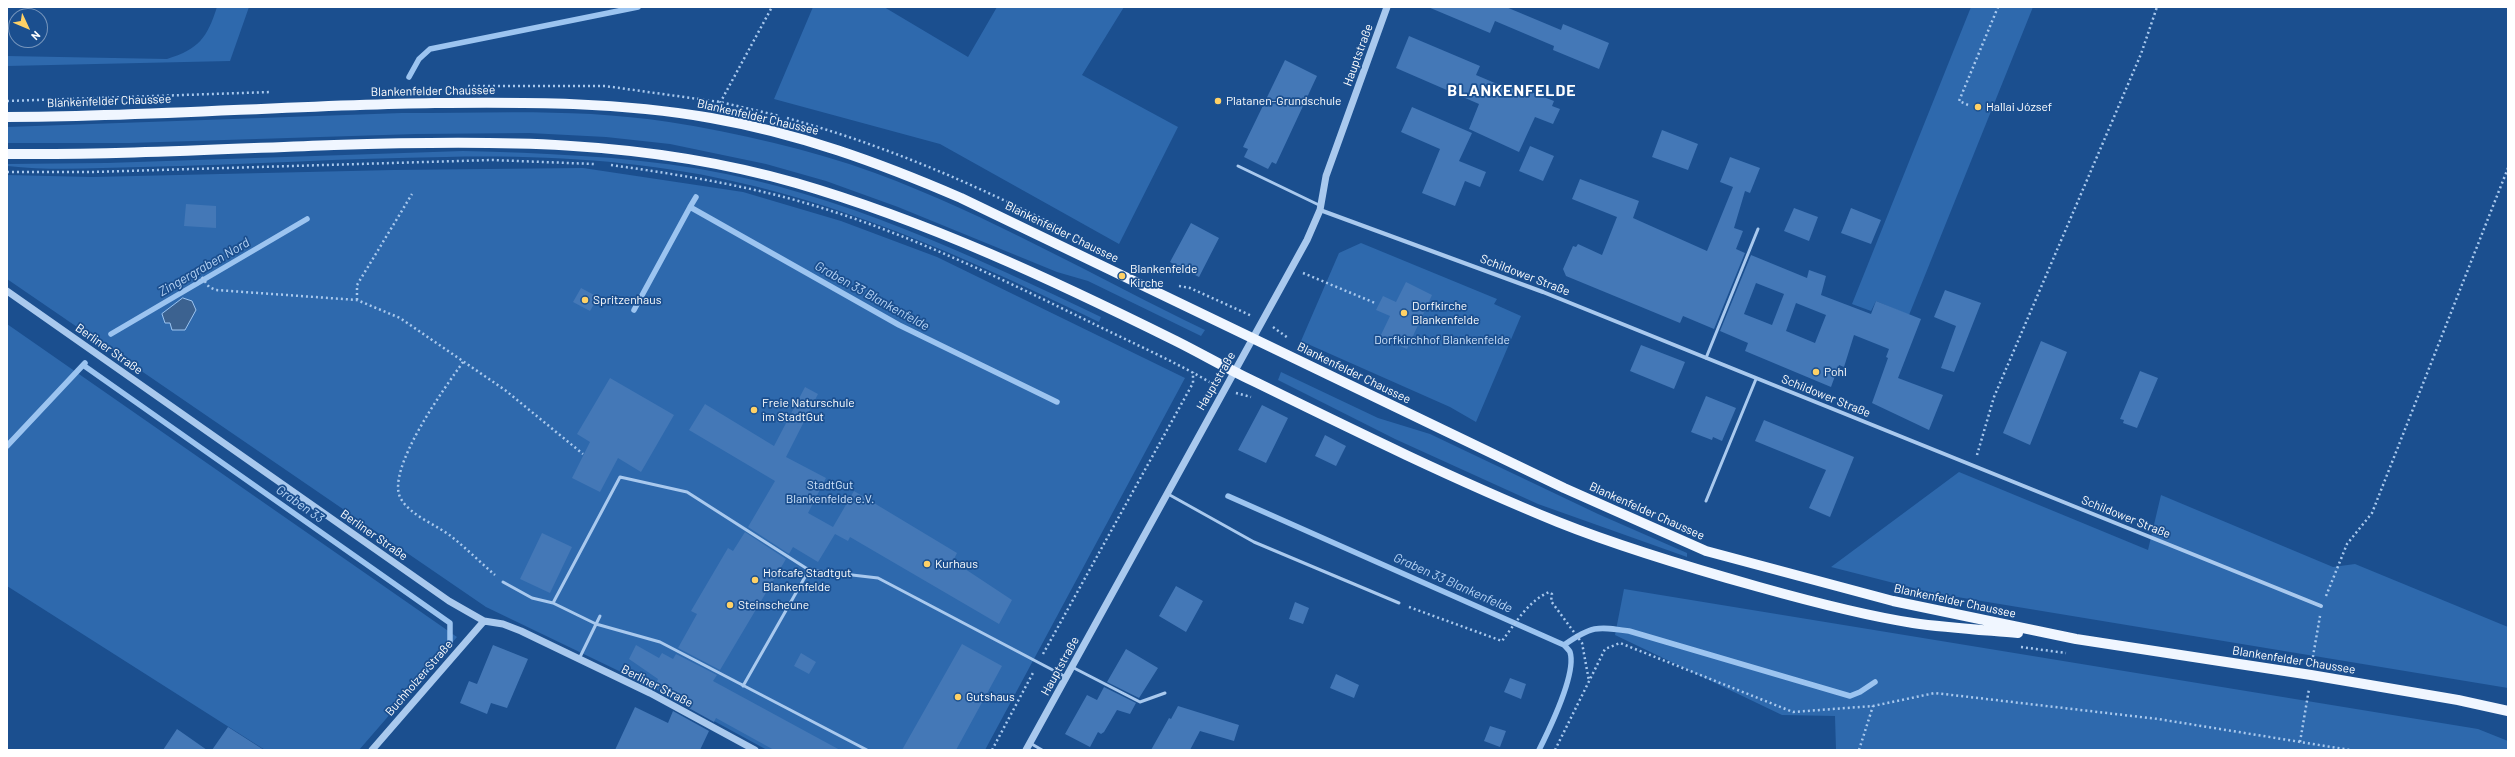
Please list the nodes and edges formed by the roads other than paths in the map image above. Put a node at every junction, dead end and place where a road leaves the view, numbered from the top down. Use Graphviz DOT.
graph roads {
  1 [pos="1387,7"];
  2 [pos="7,117"];
  3 [pos="7,154"];
  4 [pos="1238,166"];
  5 [pos="1320,208"];
  6 [pos="1758,229"];
  7 [pos="7,291"];
  8 [pos="1254,338"];
  9 [pos="1706,358"];
  10 [pos="1235,372"];
  11 [pos="1756,379"];
  12 [pos="1166,493"];
  13 [pos="1706,501"];
  14 [pos="809,570"];
  15 [pos="503,582"];
  16 [pos="553,603"];
  17 [pos="1399,603"];
  18 [pos="2322,606"];
  19 [pos="600,616"];
  20 [pos="484,621"];
  21 [pos="596,624"];
  22 [pos="2076,639"];
  23 [pos="579,659"];
  24 [pos="1072,667"];
  25 [pos="1067,677"];
  26 [pos="743,686"];
  27 [pos="1165,693"];
  28 [pos="2508,711"];
  29 [pos="1028,747"];
  30 [pos="372,750"];
  31 [pos="756,750"];
  32 [pos="867,750"];
  33 [pos="1042,750"];
  1 -- 5 [label="street, Hauptstraße"];
  2 -- 8 [label="main road, Blankenfelder Chaussee"];
  3 -- 10 [label="main road, Blankenfelder Chaussee"];
  4 -- 5 [label="lane"];
  5 -- 8 [label="street, Hauptstraße"];
  5 -- 9 [label="street, Schildower Straße"];
  6 -- 9 [label="lane"];
  7 -- 20 [label="street, Berliner Straße"];
  8 -- 10 [label="street, Hauptstraße"];
  8 -- 22 [label="main road, Blankenfelder Chaussee"];
  9 -- 11 [label="street, Schildower Straße"];
  10 -- 12 [label="street, Hauptstraße"];
  10 -- 22 [label="main road, Blankenfelder Chaussee"];
  11 -- 13 [label="lane"];
  11 -- 18 [label="street, Schildower Straße"];
  12 -- 17 [label="lane"];
  12 -- 24 [label="street, Hauptstraße"];
  14 -- 16 [label="lane"];
  14 -- 25 [label="lane"];
  14 -- 26 [label="lane"];
  15 -- 16 [label="lane"];
  16 -- 21 [label="lane"];
  19 -- 21 [label="lane"];
  20 -- 23 [label="street, Berliner Straße"];
  20 -- 30 [label="street, Buchholzer Straße"];
  21 -- 23 [label="lane"];
  21 -- 26 [label="lane"];
  22 -- 28 [label="main road, Blankenfelder Chaussee"];
  23 -- 31 [label="street, Berliner Straße"];
  24 -- 25 [label="street, Hauptstraße"];
  24 -- 27 [label="lane"];
  25 -- 29 [label="street, Hauptstraße"];
  26 -- 32 [label="lane"];
  29 -- 33 [label="lane"];
}
